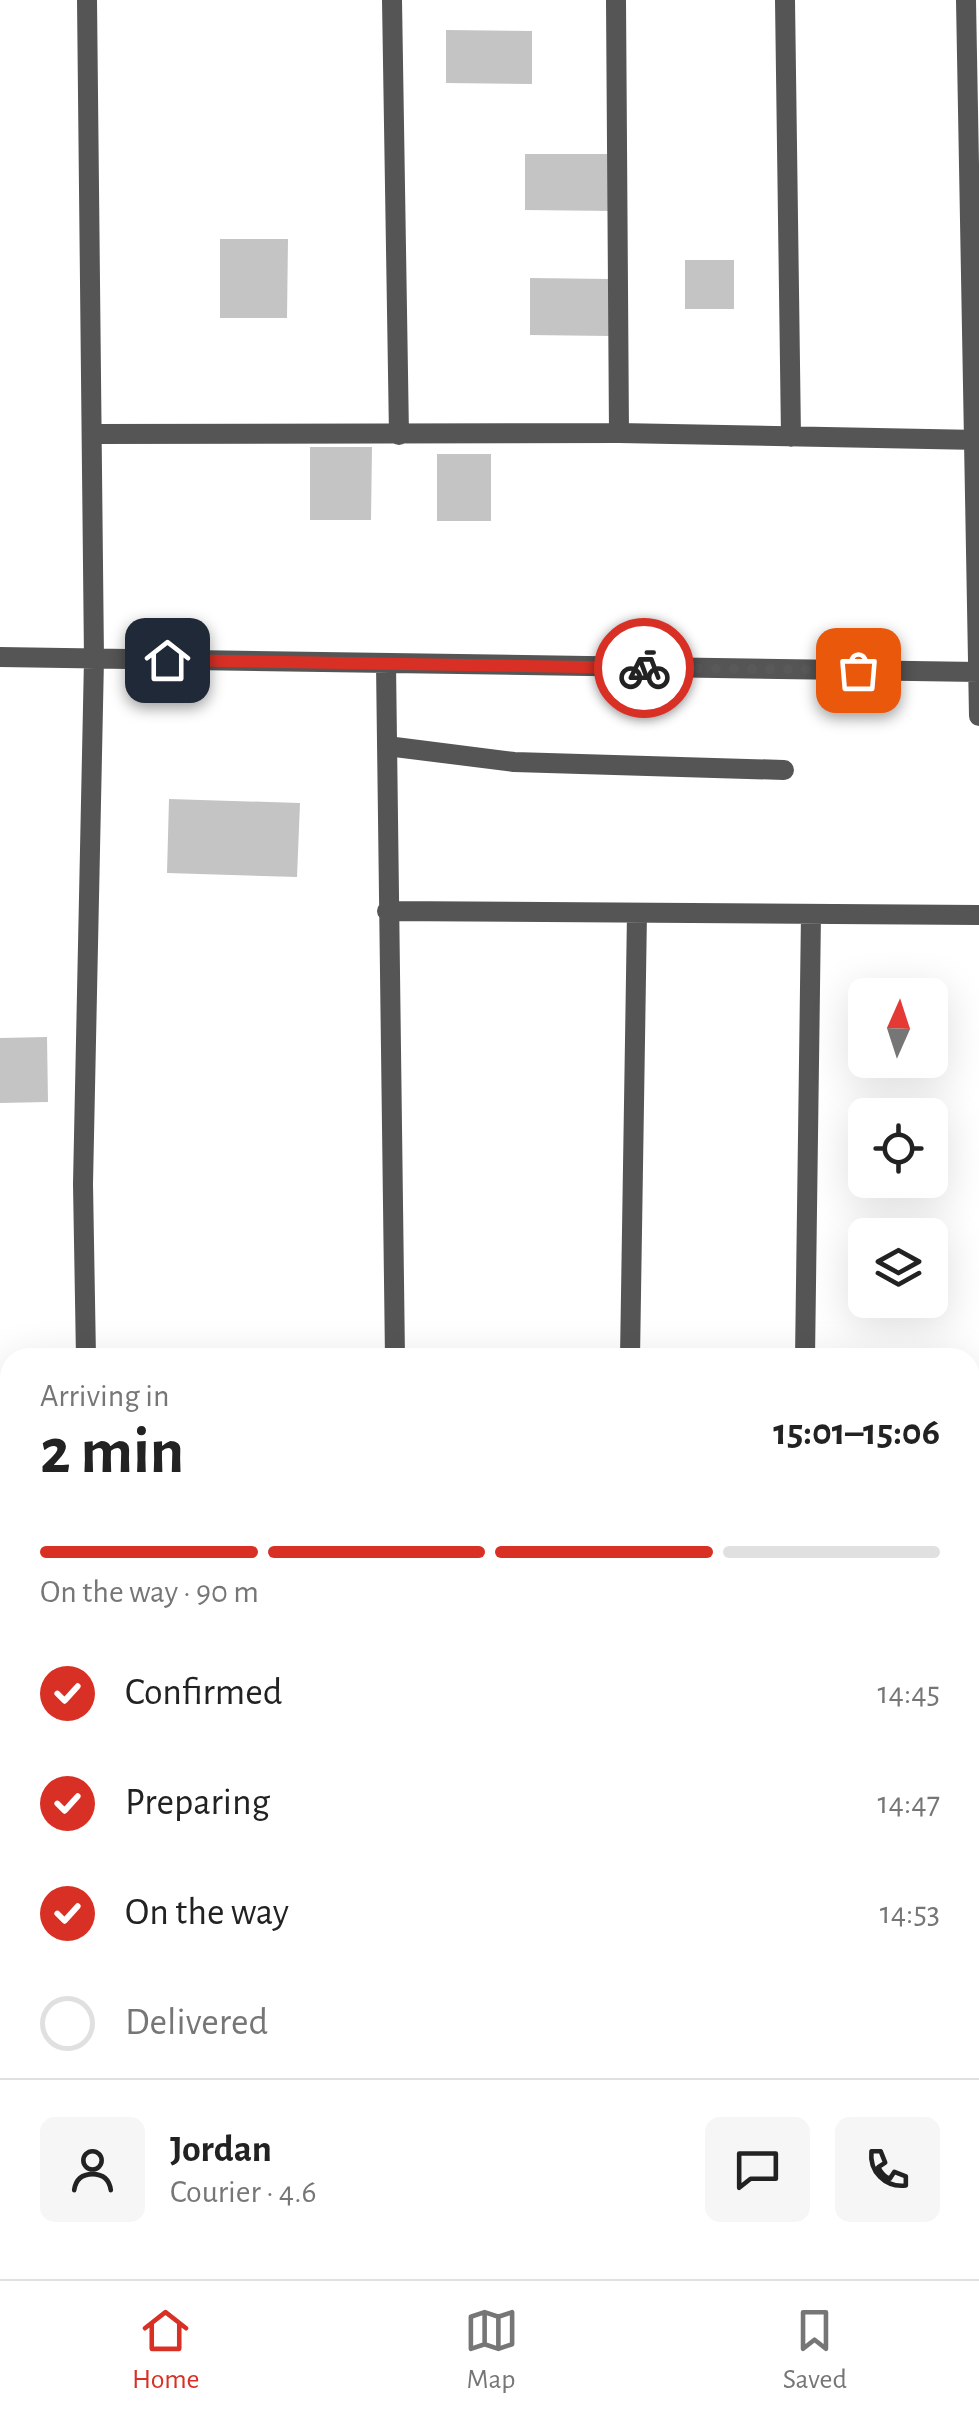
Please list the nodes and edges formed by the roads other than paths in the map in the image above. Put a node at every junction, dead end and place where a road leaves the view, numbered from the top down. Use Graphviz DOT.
graph roads {
  1 [pos="86,0"];
  2 [pos="392,0"];
  3 [pos="616,0"];
  4 [pos="785,0"];
  5 [pos="966,0"];
  6 [pos="619,433"];
  7 [pos="92,434"];
  8 [pos="399,435"];
  9 [pos="790,437"];
  10 [pos="976,440"];
  11 [pos="0,657"];
  12 [pos="94,659"];
  13 [pos="386,664"];
  14 [pos="978,672"];
  15 [pos="979,716"];
  16 [pos="387,746"];
  17 [pos="784,770"];
  18 [pos="387,911"];
  19 [pos="636,912"];
  20 [pos="811,914"];
  21 [pos="979,915"];
  22 [pos="86,1348"];
  23 [pos="395,1348"];
  24 [pos="630,1348"];
  25 [pos="805,1348"];
  1 -- 7 [label="street"];
  2 -- 8 [label="street"];
  3 -- 6 [label="street"];
  4 -- 9 [label="street"];
  5 -- 10 [label="street"];
  6 -- 8 [label="street"];
  6 -- 9 [label="street"];
  7 -- 8 [label="street"];
  7 -- 12 [label="street"];
  9 -- 10 [label="street"];
  10 -- 14 [label="street"];
  11 -- 12 [label="street"];
  12 -- 13 [label="street"];
  12 -- 22 [label="street"];
  13 -- 14 [label="street"];
  13 -- 16 [label="street"];
  14 -- 15 [label="street"];
  16 -- 17 [label="street"];
  16 -- 18 [label="street"];
  18 -- 19 [label="street"];
  18 -- 23 [label="street"];
  19 -- 20 [label="street"];
  19 -- 24 [label="street"];
  20 -- 21 [label="street"];
  20 -- 25 [label="street"];
}
